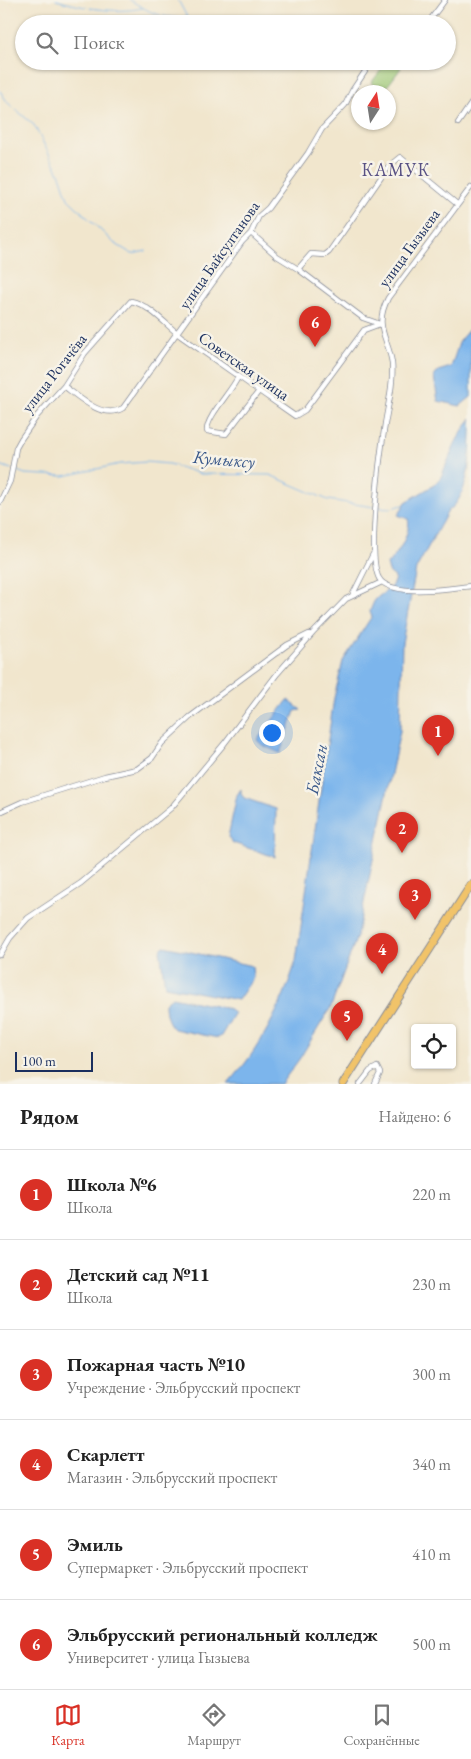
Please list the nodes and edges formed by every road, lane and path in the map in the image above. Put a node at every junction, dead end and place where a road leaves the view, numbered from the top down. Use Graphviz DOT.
graph roads {
  1 [pos="446,0"];
  2 [pos="434,15"];
  3 [pos="366,70"];
  4 [pos="471,104"];
  5 [pos="458,123"];
  6 [pos="471,187"];
  7 [pos="458,204"];
  8 [pos="251,234"];
  9 [pos="298,269"];
  10 [pos="128,303"];
  11 [pos="380,324"];
  12 [pos="177,334"];
  13 [pos="238,377"];
  14 [pos="64,386"];
  15 [pos="259,392"];
  16 [pos="0,502"];
  17 [pos="374,550"];
  18 [pos="382,582"];
  19 [pos="471,586"];
  20 [pos="351,597"];
  21 [pos="313,633"];
  22 [pos="0,812"];
  23 [pos="471,885"];
  24 [pos="0,954"];
  25 [pos="343,1084"];
  26 [pos="360,1084"];
  27 [pos="375,1084"];
  1 -- 2 [label="street"];
  3 -- 8 [label="street, улица Байсултанова"];
  4 -- 5 [label="street"];
  6 -- 7 [label="street, улица Гызыева"];
  7 -- 9 [label="street"];
  7 -- 11 [label="street, улица Гызыева"];
  8 -- 9 [label="street"];
  8 -- 12 [label="street, улица Байсултанова"];
  9 -- 11 [label="street"];
  10 -- 12 [label="street, Советская улица"];
  10 -- 14 [label="street, улица Рогачёва"];
  11 -- 15 [label="street, Советская улица"];
  11 -- 17 [label="street"];
  12 -- 13 [label="street, Советская улица"];
  12 -- 14 [label="street, улица Байсултанова"];
  13 -- 15 [label="street, Советская улица"];
  13 -- 15 [label="street"];
  14 -- 16 [label="street, улица Рогачёва"];
  17 -- 18 [label="street"];
  17 -- 20 [label="street"];
  18 -- 19 [label="street"];
  18 -- 20 [label="street"];
  20 -- 21 [label="street"];
  21 -- 22 [label="street"];
  21 -- 24 [label="street"];
  23 -- 25 [label="main road"];
  26 -- 27 [label="street"];
}
